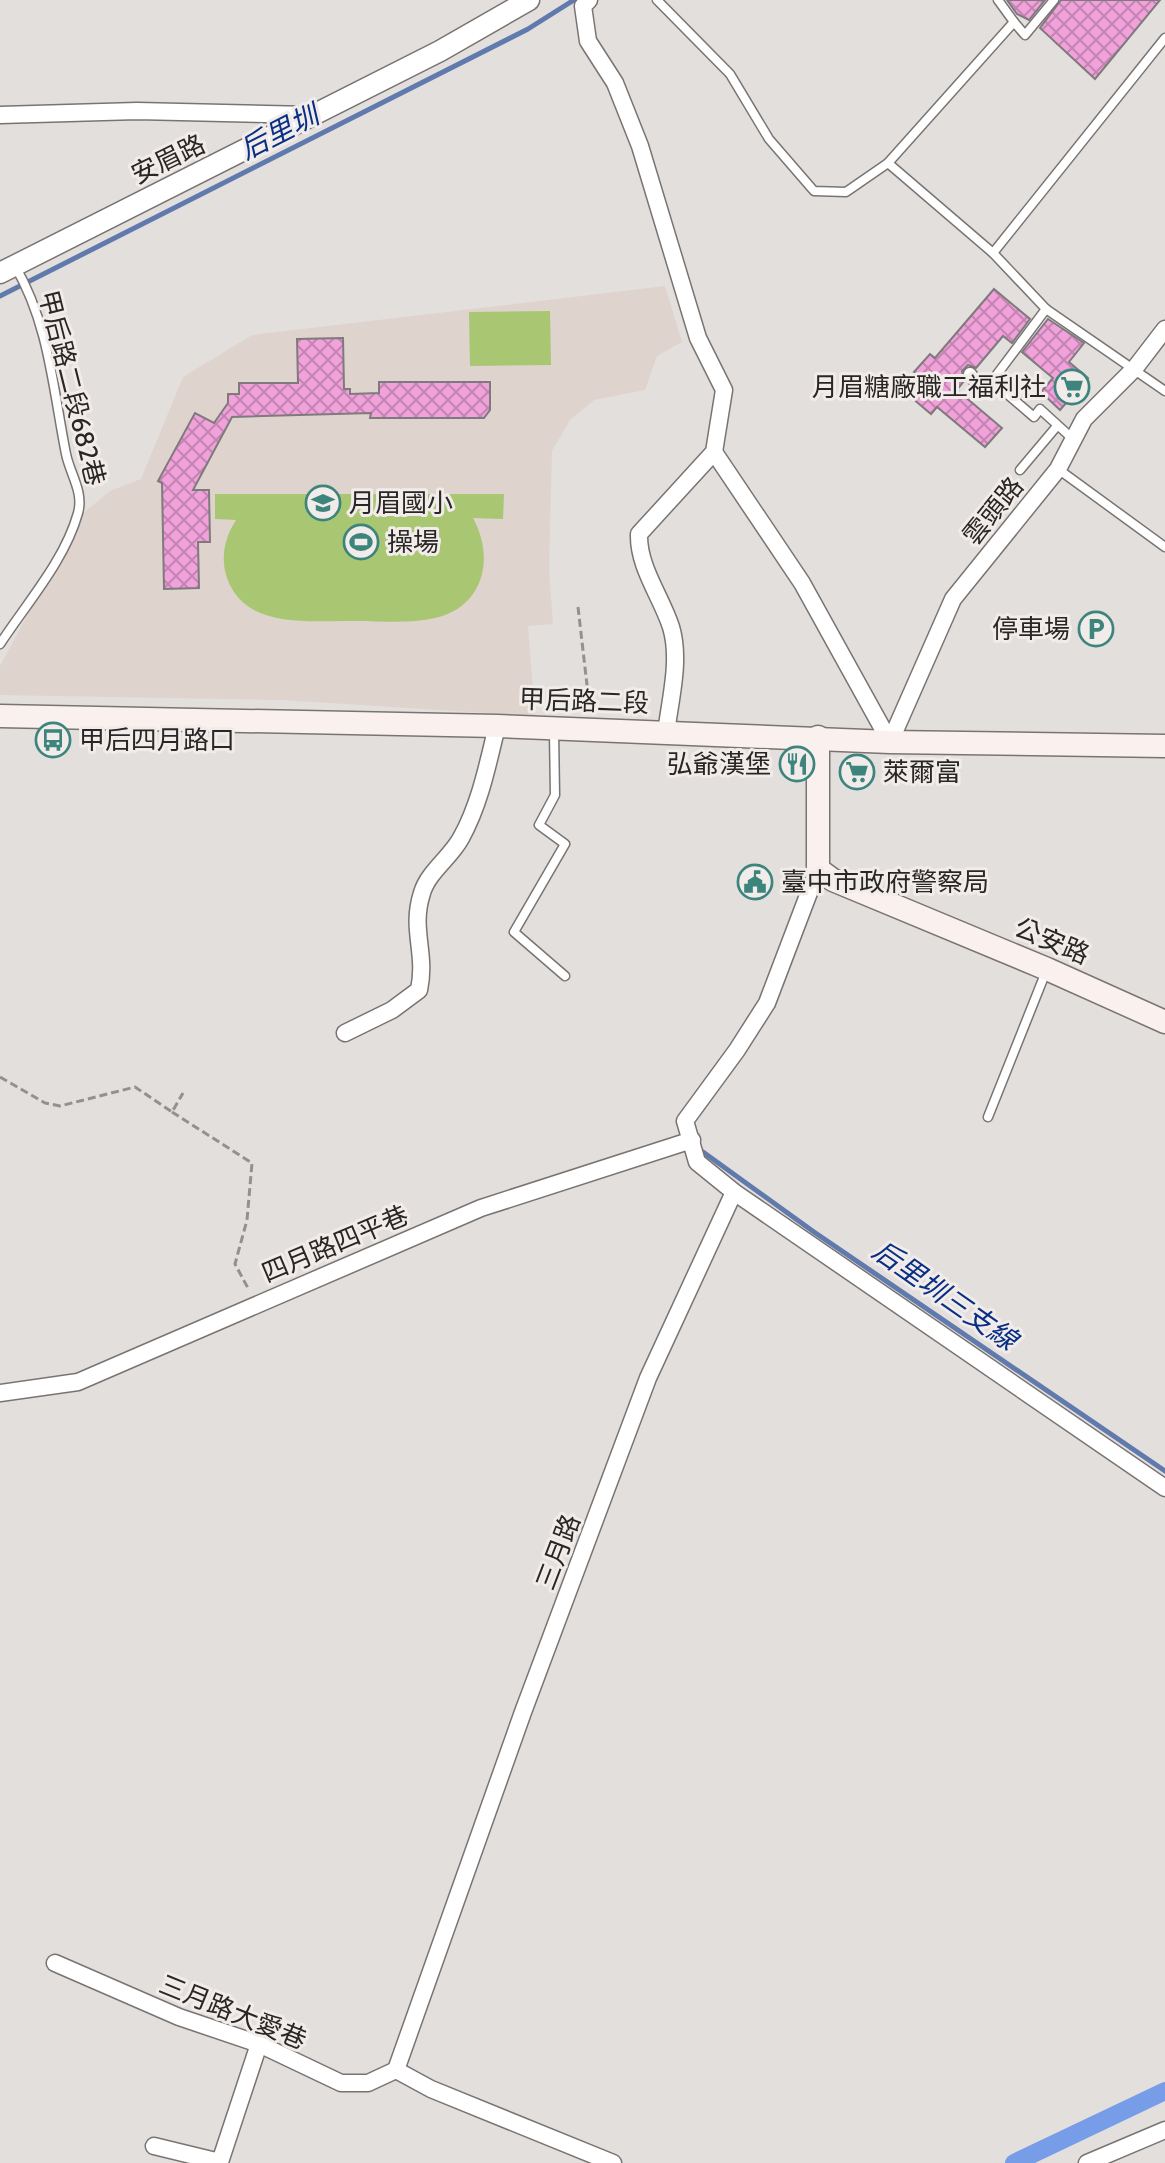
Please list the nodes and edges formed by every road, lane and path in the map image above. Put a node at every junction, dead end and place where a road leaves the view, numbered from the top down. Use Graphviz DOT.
graph roads {
  1 [pos="529,0"];
  2 [pos="589,0"];
  3 [pos="657,0"];
  4 [pos="998,0"];
  5 [pos="1054,0"];
  6 [pos="1014,22"];
  7 [pos="1165,38"];
  8 [pos="0,115"];
  9 [pos="314,115"];
  10 [pos="888,163"];
  11 [pos="993,253"];
  12 [pos="7,269"];
  13 [pos="1046,309"];
  14 [pos="1165,329"];
  15 [pos="1135,368"];
  16 [pos="970,374"];
  17 [pos="992,381"];
  18 [pos="1165,391"];
  19 [pos="1057,426"];
  20 [pos="1074,441"];
  21 [pos="714,452"];
  22 [pos="1058,469"];
  23 [pos="1020,470"];
  24 [pos="1165,547"];
  25 [pos="578,607"];
  26 [pos="0,644"];
  27 [pos="0,716"];
  28 [pos="497,726"];
  29 [pos="554,728"];
  30 [pos="592,729"];
  31 [pos="666,733"];
  32 [pos="818,737"];
  33 [pos="890,742"];
  34 [pos="1165,746"];
  35 [pos="818,869"];
  36 [pos="1047,969"];
  37 [pos="565,976"];
  38 [pos="1165,1022"];
  39 [pos="345,1033"];
  40 [pos="0,1077"];
  41 [pos="183,1093"];
  42 [pos="172,1112"];
  43 [pos="988,1117"];
  44 [pos="692,1140"];
  45 [pos="734,1192"];
  46 [pos="256,1304"];
  47 [pos="0,1393"];
  48 [pos="1165,1488"];
  49 [pos="55,1963"];
  50 [pos="259,2044"];
  51 [pos="396,2070"];
  52 [pos="1165,2130"];
  53 [pos="154,2146"];
  54 [pos="613,2163"];
  55 [pos="1087,2163"];
  1 -- 9 [label="street, 安眉路"];
  2 -- 21 [label="street"];
  3 -- 10 [label="lane"];
  4 -- 6 [label="lane"];
  5 -- 6 [label="lane"];
  6 -- 10 [label="lane"];
  7 -- 11 [label="lane"];
  8 -- 9 [label="street"];
  9 -- 12 [label="street, 安眉路"];
  10 -- 11 [label="lane"];
  11 -- 13 [label="lane"];
  12 -- 26 [label="lane, 甲后路二段682巷"];
  13 -- 15 [label="lane"];
  13 -- 17 [label="lane"];
  14 -- 15 [label="street, 雲頭路"];
  15 -- 18 [label="lane"];
  15 -- 20 [label="street, 雲頭路"];
  16 -- 17 [label="street"];
  17 -- 19 [label="lane"];
  19 -- 20 [label="lane"];
  19 -- 23 [label="lane"];
  20 -- 22 [label="street, 雲頭路"];
  21 -- 31 [label="street"];
  21 -- 33 [label="street"];
  22 -- 24 [label="lane"];
  22 -- 33 [label="street, 雲頭路"];
  25 -- 30 [label="path"];
  27 -- 28 [label="main road, 甲后路二段"];
  28 -- 29 [label="main road, 甲后路二段"];
  28 -- 39 [label="street"];
  29 -- 30 [label="main road, 甲后路二段"];
  29 -- 37 [label="lane"];
  30 -- 31 [label="main road, 甲后路二段"];
  31 -- 32 [label="main road, 甲后路二段"];
  32 -- 33 [label="main road, 甲后路二段"];
  32 -- 35 [label="main road"];
  33 -- 34 [label="main road, 甲后路二段"];
  35 -- 36 [label="main road, 公安路"];
  35 -- 44 [label="street"];
  36 -- 38 [label="main road, 公安路"];
  36 -- 43 [label="lane"];
  40 -- 42 [label="path"];
  41 -- 42 [label="path"];
  42 -- 46 [label="path"];
  44 -- 45 [label="street"];
  44 -- 46 [label="street, 四月路四平巷"];
  45 -- 48 [label="street"];
  45 -- 51 [label="street, 三月路"];
  46 -- 47 [label="street, 四月路四平巷"];
  49 -- 50 [label="street, 三月路大愛巷"];
  50 -- 51 [label="street, 三月路大愛巷"];
  50 -- 53 [label="street"];
  51 -- 54 [label="street"];
  52 -- 55 [label="street"];
}
